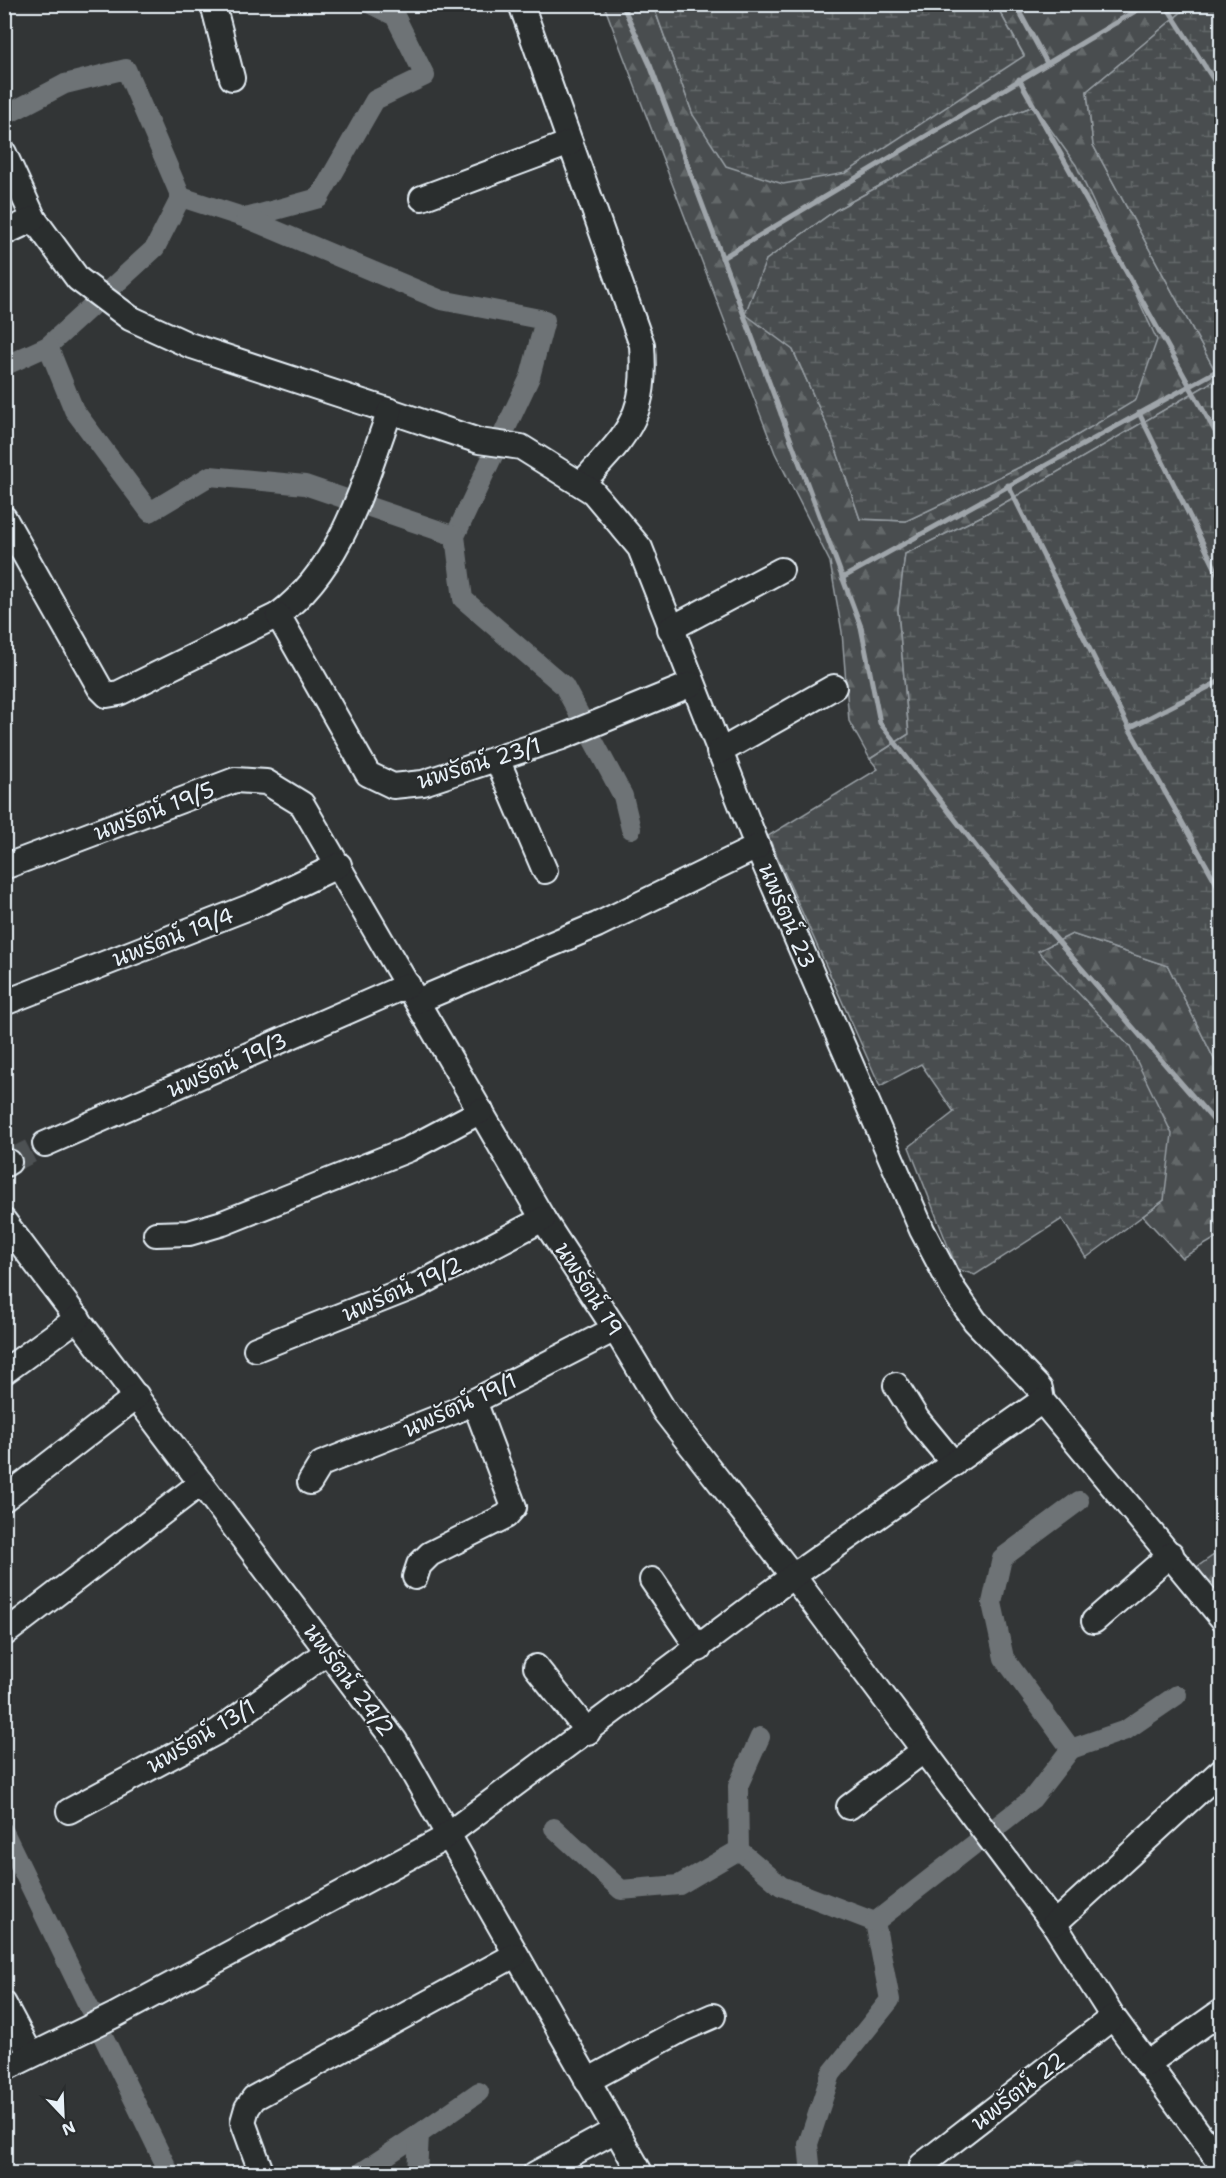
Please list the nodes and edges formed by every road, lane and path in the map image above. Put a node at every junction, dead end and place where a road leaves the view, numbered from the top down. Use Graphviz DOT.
graph roads {
  1 [pos="213,4"];
  2 [pos="521,4"];
  3 [pos="232,78"];
  4 [pos="570,143"];
  5 [pos="4,153"];
  6 [pos="422,198"];
  7 [pos="34,219"];
  8 [pos="4,233"];
  9 [pos="390,411"];
  10 [pos="581,484"];
  11 [pos="4,518"];
  12 [pos="781,570"];
  13 [pos="278,615"];
  14 [pos="670,629"];
  15 [pos="692,684"];
  16 [pos="834,687"];
  17 [pos="719,752"];
  18 [pos="497,759"];
  19 [pos="302,804"];
  20 [pos="758,847"];
  21 [pos="339,864"];
  22 [pos="4,867"];
  23 [pos="545,871"];
  24 [pos="413,993"];
  25 [pos="4,1003"];
  26 [pos="481,1111"];
  27 [pos="45,1144"];
  28 [pos="543,1219"];
  29 [pos="8,1233"];
  30 [pos="156,1234"];
  31 [pos="78,1318"];
  32 [pos="615,1329"];
  33 [pos="256,1349"];
  34 [pos="4,1372"];
  35 [pos="896,1385"];
  36 [pos="137,1396"];
  37 [pos="474,1401"];
  38 [pos="1042,1401"];
  39 [pos="954,1464"];
  40 [pos="310,1482"];
  41 [pos="201,1483"];
  42 [pos="4,1499"];
  43 [pos="1171,1554"];
  44 [pos="793,1576"];
  45 [pos="415,1577"];
  46 [pos="652,1580"];
  47 [pos="1221,1618"];
  48 [pos="1094,1621"];
  49 [pos="4,1634"];
  50 [pos="699,1648"];
  51 [pos="328,1651"];
  52 [pos="536,1667"];
  53 [pos="588,1732"];
  54 [pos="923,1751"];
  55 [pos="1221,1770"];
  56 [pos="849,1807"];
  57 [pos="69,1811"];
  58 [pos="447,1835"];
  59 [pos="1054,1924"];
  60 [pos="515,1955"];
  61 [pos="4,2004"];
  62 [pos="1221,2011"];
  63 [pos="713,2016"];
  64 [pos="1113,2017"];
  65 [pos="31,2055"];
  66 [pos="1147,2064"];
  67 [pos="4,2068"];
  68 [pos="587,2081"];
  69 [pos="616,2130"];
  70 [pos="922,2165"];
  71 [pos="1221,2165"];
  72 [pos="262,2174"];
  73 [pos="535,2174"];
  74 [pos="641,2174"];
  1 -- 3 [label="street"];
  2 -- 4 [label="street"];
  4 -- 6 [label="street"];
  4 -- 10 [label="street"];
  5 -- 7 [label="street"];
  7 -- 8 [label="street"];
  7 -- 9 [label="street"];
  9 -- 10 [label="street, นพรัตน์ 23"];
  9 -- 13 [label="street"];
  10 -- 14 [label="street, นพรัตน์ 23"];
  11 -- 13 [label="street"];
  12 -- 14 [label="street"];
  13 -- 18 [label="street, นพรัตน์ 23/1"];
  14 -- 15 [label="street, นพรัตน์ 23"];
  15 -- 17 [label="street, นพรัตน์ 23"];
  15 -- 18 [label="street, นพรัตน์ 23/1"];
  16 -- 17 [label="street"];
  17 -- 20 [label="street, นพรัตน์ 23"];
  18 -- 23 [label="street"];
  19 -- 21 [label="street, นพรัตน์ 19"];
  19 -- 22 [label="street, นพรัตน์ 19/5"];
  20 -- 24 [label="street, นพรัตน์ 19/3"];
  20 -- 38 [label="street, นพรัตน์ 23"];
  21 -- 24 [label="street, นพรัตน์ 19"];
  21 -- 25 [label="street, นพรัตน์ 19/4"];
  24 -- 26 [label="street, นพรัตน์ 19"];
  24 -- 27 [label="street, นพรัตน์ 19/3"];
  26 -- 28 [label="street, นพรัตน์ 19"];
  26 -- 30 [label="street"];
  28 -- 32 [label="street, นพรัตน์ 19"];
  28 -- 33 [label="street, นพรัตน์ 19/2"];
  29 -- 31 [label="street, นพรัตน์ 24/2"];
  31 -- 34 [label="street"];
  31 -- 36 [label="street, นพรัตน์ 24/2"];
  32 -- 37 [label="street, นพรัตน์ 19/1"];
  32 -- 44 [label="street, นพรัตน์ 19"];
  35 -- 39 [label="street"];
  36 -- 41 [label="street, นพรัตน์ 24/2"];
  36 -- 42 [label="street"];
  37 -- 40 [label="street, นพรัตน์ 19/1"];
  37 -- 45 [label="street"];
  38 -- 39 [label="street"];
  38 -- 43 [label="street, นพรัตน์ 23"];
  39 -- 44 [label="street"];
  41 -- 49 [label="street"];
  41 -- 51 [label="street, นพรัตน์ 24/2"];
  43 -- 47 [label="street, นพรัตน์ 23"];
  43 -- 48 [label="street"];
  44 -- 50 [label="street"];
  44 -- 54 [label="street, นพรัตน์ 19"];
  46 -- 50 [label="street"];
  50 -- 53 [label="street"];
  51 -- 57 [label="street, นพรัตน์ 13/1"];
  51 -- 58 [label="street, นพรัตน์ 24/2"];
  52 -- 53 [label="street"];
  53 -- 58 [label="street"];
  54 -- 56 [label="street"];
  54 -- 59 [label="street, นพรัตน์ 19"];
  55 -- 59 [label="street"];
  58 -- 60 [label="street, นพรัตน์ 24/2"];
  58 -- 65 [label="street"];
  59 -- 64 [label="street, นพรัตน์ 19"];
  60 -- 68 [label="street, นพรัตน์ 24/2"];
  60 -- 72 [label="street"];
  61 -- 65 [label="street"];
  62 -- 66 [label="street"];
  63 -- 68 [label="street"];
  64 -- 66 [label="street, นพรัตน์ 19"];
  64 -- 70 [label="street, นพรัตน์ 22"];
  65 -- 67 [label="street"];
  66 -- 71 [label="street, นพรัตน์ 19"];
  68 -- 69 [label="street, นพรัตน์ 24/2"];
  69 -- 73 [label="street"];
  69 -- 74 [label="street, นพรัตน์ 24/2"];
}
